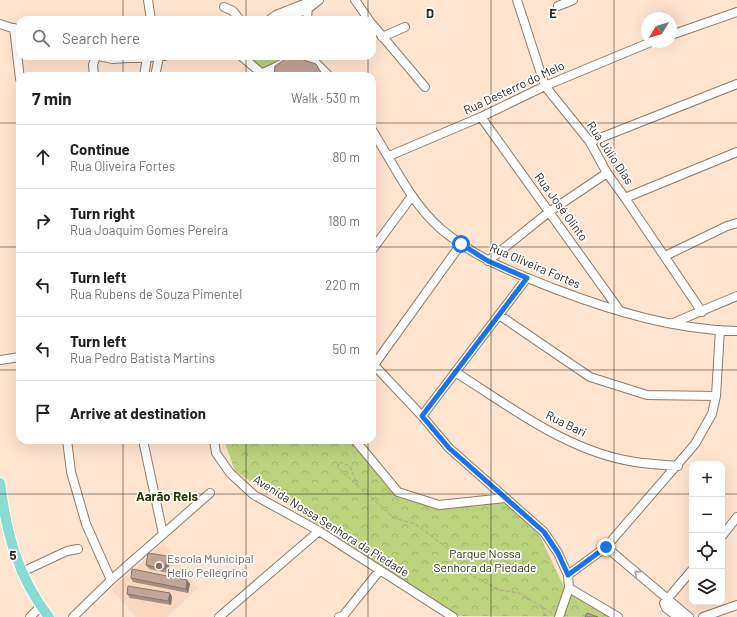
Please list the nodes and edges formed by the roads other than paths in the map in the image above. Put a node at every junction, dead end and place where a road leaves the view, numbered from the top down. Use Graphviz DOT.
graph roads {
  1 [pos="148,0"];
  2 [pos="319,0"];
  3 [pos="355,0"];
  4 [pos="517,0"];
  5 [pos="573,0"];
  6 [pos="297,3"];
  7 [pos="310,3"];
  8 [pos="558,6"];
  9 [pos="224,7"];
  10 [pos="737,12"];
  11 [pos="150,16"];
  12 [pos="237,16"];
  13 [pos="275,16"];
  14 [pos="289,16"];
  15 [pos="308,16"];
  16 [pos="366,16"];
  17 [pos="0,24"];
  18 [pos="405,28"];
  19 [pos="16,29"];
  20 [pos="376,29"];
  21 [pos="677,33"];
  22 [pos="382,37"];
  23 [pos="641,46"];
  24 [pos="19,60"];
  25 [pos="95,60"];
  26 [pos="152,60"];
  27 [pos="153,60"];
  28 [pos="246,60"];
  29 [pos="291,60"];
  30 [pos="312,60"];
  31 [pos="20,72"];
  32 [pos="94,72"];
  33 [pos="146,72"];
  34 [pos="155,72"];
  35 [pos="260,72"];
  36 [pos="269,72"];
  37 [pos="325,72"];
  38 [pos="737,84"];
  39 [pos="545,86"];
  40 [pos="425,87"];
  41 [pos="481,117"];
  42 [pos="376,136"];
  43 [pos="590,142"];
  44 [pos="737,152"];
  45 [pos="388,156"];
  46 [pos="607,173"];
  47 [pos="412,196"];
  48 [pos="625,198"];
  49 [pos="549,212"];
  50 [pos="737,223"];
  51 [pos="461,244"];
  52 [pos="376,245"];
  53 [pos="665,256"];
  54 [pos="488,261"];
  55 [pos="527,278"];
  56 [pos="737,296"];
  57 [pos="620,311"];
  58 [pos="702,312"];
  59 [pos="499,315"];
  60 [pos="672,324"];
  61 [pos="720,330"];
  62 [pos="737,330"];
  63 [pos="16,358"];
  64 [pos="376,358"];
  65 [pos="0,360"];
  66 [pos="376,365"];
  67 [pos="455,372"];
  68 [pos="716,396"];
  69 [pos="422,416"];
  70 [pos="68,444"];
  71 [pos="144,444"];
  72 [pos="215,444"];
  73 [pos="359,444"];
  74 [pos="678,466"];
  75 [pos="0,483"];
  76 [pos="210,493"];
  77 [pos="505,498"];
  78 [pos="737,517"];
  79 [pos="737,526"];
  80 [pos="728,529"];
  81 [pos="319,531"];
  82 [pos="725,533"];
  83 [pos="164,534"];
  84 [pos="606,547"];
  85 [pos="78,549"];
  86 [pos="380,570"];
  87 [pos="22,572"];
  88 [pos="689,573"];
  89 [pos="568,575"];
  90 [pos="111,580"];
  91 [pos="569,588"];
  92 [pos="667,598"];
  93 [pos="737,605"];
  94 [pos="41,606"];
  95 [pos="223,616"];
  96 [pos="30,617"];
  97 [pos="49,617"];
  98 [pos="74,617"];
  99 [pos="342,617"];
  100 [pos="453,617"];
  101 [pos="558,617"];
  102 [pos="618,617"];
  103 [pos="678,617"];
  104 [pos="689,617"];
  105 [pos="703,617"];
  1 -- 11 [label="street"];
  2 -- 7 [label="street"];
  3 -- 16 [label="street"];
  4 -- 39 [label="street, Rua Júlio Dias"];
  5 -- 8 [label="street"];
  6 -- 7 [label="street"];
  6 -- 13 [label="street"];
  7 -- 14 [label="street"];
  7 -- 15 [label="street"];
  9 -- 12 [label="street"];
  10 -- 21 [label="street"];
  17 -- 19 [label="street"];
  18 -- 22 [label="street"];
  20 -- 22 [label="street"];
  22 -- 40 [label="street"];
  23 -- 39 [label="street, Rua Desterro do Melo"];
  24 -- 31 [label="street"];
  25 -- 32 [label="street"];
  26 -- 33 [label="street"];
  27 -- 34 [label="street"];
  28 -- 35 [label="street"];
  29 -- 36 [label="street"];
  30 -- 37 [label="street"];
  38 -- 43 [label="street"];
  39 -- 41 [label="street, Rua Desterro do Melo"];
  39 -- 43 [label="street, Rua Júlio Dias"];
  41 -- 45 [label="street, Rua Desterro do Melo"];
  41 -- 49 [label="street, Rua José Olinto"];
  42 -- 45 [label="street, Rua Oliveira Fortes"];
  43 -- 46 [label="street, Rua Júlio Dias"];
  44 -- 48 [label="street"];
  45 -- 47 [label="street, Rua Oliveira Fortes"];
  46 -- 48 [label="street, Rua Júlio Dias"];
  46 -- 49 [label="street"];
  47 -- 51 [label="street, Rua Oliveira Fortes"];
  47 -- 52 [label="street"];
  48 -- 53 [label="street, Rua Júlio Dias"];
  49 -- 54 [label="street"];
  49 -- 57 [label="street, Rua José Olinto"];
  50 -- 53 [label="street"];
  51 -- 54 [label="street, Rua Oliveira Fortes"];
  51 -- 64 [label="street"];
  53 -- 58 [label="street, Rua Júlio Dias"];
  54 -- 55 [label="street, Rua Oliveira Fortes"];
  55 -- 57 [label="street, Rua Oliveira Fortes"];
  55 -- 59 [label="street"];
  56 -- 58 [label="street"];
  57 -- 60 [label="street, Rua Oliveira Fortes"];
  58 -- 60 [label="street"];
  59 -- 67 [label="street"];
  59 -- 68 [label="street"];
  60 -- 61 [label="street, Rua Oliveira Fortes"];
  61 -- 62 [label="street, Rua Oliveira Fortes"];
  61 -- 68 [label="street"];
  63 -- 65 [label="street"];
  66 -- 69 [label="street"];
  67 -- 69 [label="street"];
  67 -- 74 [label="street, Rua Bari"];
  68 -- 74 [label="street"];
  69 -- 77 [label="street"];
  70 -- 90 [label="street"];
  71 -- 83 [label="street"];
  72 -- 81 [label="street, Avenida Nossa Senhora da Piedade"];
  73 -- 77 [label="street"];
  74 -- 84 [label="street"];
  75 -- 87 [label="main road"];
  76 -- 83 [label="street"];
  77 -- 89 [label="street"];
  78 -- 80 [label="street"];
  79 -- 80 [label="street"];
  80 -- 82 [label="street"];
  81 -- 86 [label="street, Avenida Nossa Senhora da Piedade"];
  81 -- 95 [label="street"];
  83 -- 90 [label="street"];
  84 -- 89 [label="street"];
  92 -- 84 [label="street, one-way"];
  85 -- 87 [label="street"];
  86 -- 99 [label="street"];
  86 -- 100 [label="street, Avenida Nossa Senhora da Piedade"];
  87 -- 94 [label="main road"];
  88 -- 92 [label="street"];
  89 -- 91 [label="street"];
  90 -- 98 [label="street"];
  91 -- 101 [label="street"];
  91 -- 102 [label="street"];
  92 -- 103 [label="street"];
  92 -- 104 [label="street"];
  93 -- 105 [label="street"];
  94 -- 96 [label="street"];
  94 -- 97 [label="main road"];
}
